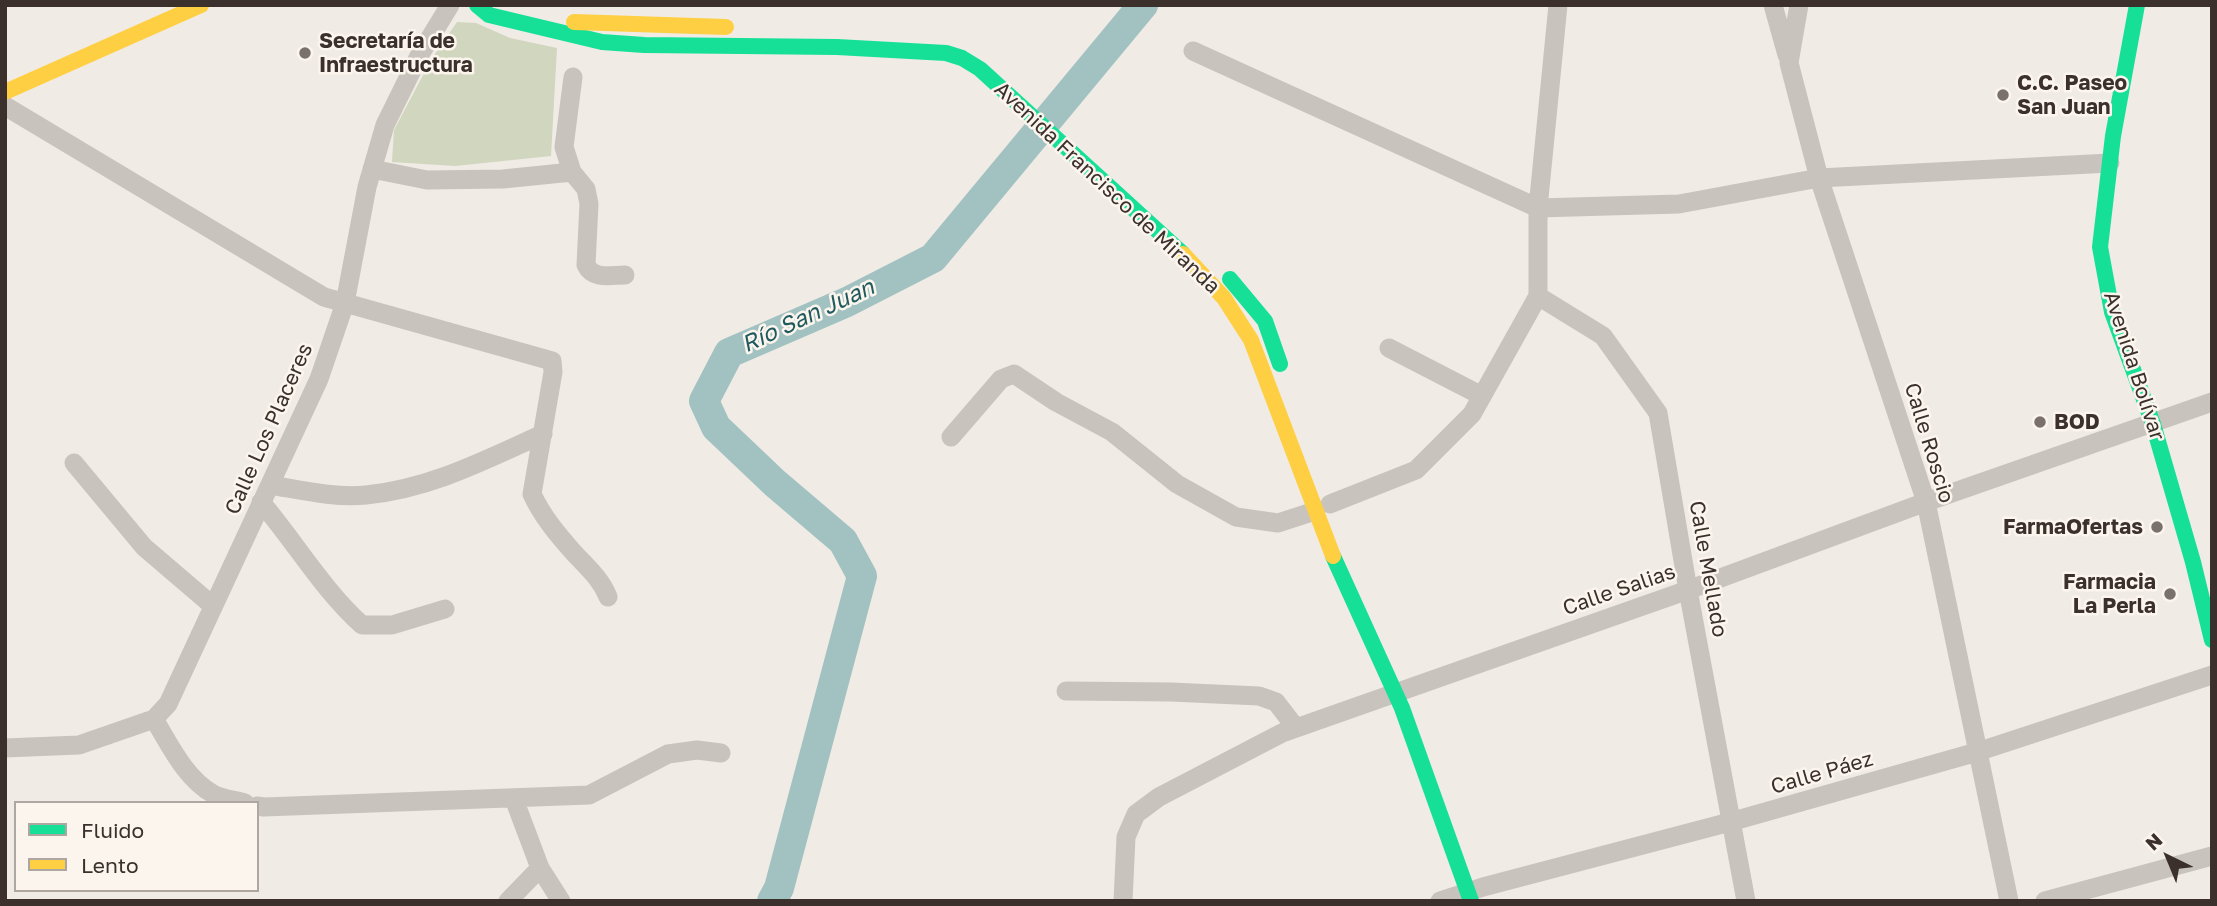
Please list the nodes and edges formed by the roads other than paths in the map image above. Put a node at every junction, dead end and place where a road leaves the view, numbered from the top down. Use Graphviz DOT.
graph roads {
  1 [pos="201,5"];
  2 [pos="450,5"];
  3 [pos="477,5"];
  4 [pos="1558,5"];
  5 [pos="1773,5"];
  6 [pos="1799,5"];
  7 [pos="2137,5"];
  8 [pos="540,11"];
  9 [pos="743,27"];
  10 [pos="968,44"];
  11 [pos="1193,51"];
  12 [pos="983,63"];
  13 [pos="1789,63"];
  14 [pos="573,77"];
  15 [pos="5,92"];
  16 [pos="5,106"];
  17 [pos="2110,163"];
  18 [pos="372,169"];
  19 [pos="572,172"];
  20 [pos="1105,173"];
  21 [pos="1819,178"];
  22 [pos="1538,208"];
  23 [pos="1196,244"];
  24 [pos="1223,271"];
  25 [pos="625,275"];
  26 [pos="1538,296"];
  27 [pos="345,303"];
  28 [pos="1389,348"];
  29 [pos="1283,373"];
  30 [pos="1482,396"];
  31 [pos="2212,402"];
  32 [pos="2153,424"];
  33 [pos="542,434"];
  34 [pos="951,438"];
  35 [pos="74,463"];
  36 [pos="266,493"];
  37 [pos="1926,502"];
  38 [pos="1326,505"];
  39 [pos="1688,590"];
  40 [pos="608,597"];
  41 [pos="213,606"];
  42 [pos="445,610"];
  43 [pos="2212,640"];
  44 [pos="2212,675"];
  45 [pos="1408,689"];
  46 [pos="1066,691"];
  47 [pos="154,719"];
  48 [pos="1296,728"];
  49 [pos="5,748"];
  50 [pos="1977,752"];
  51 [pos="721,753"];
  52 [pos="200,794"];
  53 [pos="514,799"];
  54 [pos="236,801"];
  55 [pos="259,806"];
  56 [pos="1731,822"];
  57 [pos="2212,856"];
  58 [pos="540,868"];
  59 [pos="1478,891"];
  60 [pos="509,901"];
  61 [pos="561,901"];
  62 [pos="1123,901"];
  63 [pos="1440,901"];
  64 [pos="1746,901"];
  65 [pos="2009,901"];
  66 [pos="2045,901"];
  1 -- 15 [label="main road"];
  2 -- 18 [label="street, Calle Los Placeres"];
  3 -- 12 [label="main road, Avenida Francisco de Miranda"];
  4 -- 22 [label="street"];
  5 -- 13 [label="street"];
  6 -- 13 [label="street, Calle Roscio"];
  7 -- 17 [label="main road, Avenida Bolívar"];
  8 -- 9 [label="main road"];
  10 -- 12 [label="main road, Avenida Francisco de Miranda"];
  11 -- 22 [label="street"];
  12 -- 20 [label="main road, Avenida Francisco de Miranda"];
  13 -- 21 [label="street, Calle Roscio"];
  14 -- 19 [label="street"];
  16 -- 27 [label="street"];
  17 -- 21 [label="street"];
  17 -- 32 [label="main road, Avenida Bolívar"];
  18 -- 19 [label="street"];
  18 -- 27 [label="street, Calle Los Placeres"];
  19 -- 25 [label="street"];
  20 -- 23 [label="main road, Avenida Francisco de Miranda"];
  20 -- 38 [label="main road, Avenida Francisco de Miranda"];
  21 -- 22 [label="street"];
  21 -- 37 [label="street, Calle Roscio"];
  22 -- 26 [label="street"];
  24 -- 29 [label="main road, Avenida Francisco de Miranda"];
  26 -- 30 [label="street"];
  26 -- 39 [label="street, Calle Mellado"];
  27 -- 33 [label="street"];
  27 -- 36 [label="street, Calle Los Placeres"];
  28 -- 30 [label="street"];
  30 -- 38 [label="street"];
  31 -- 32 [label="street, Calle Salias"];
  32 -- 37 [label="street, Calle Salias"];
  32 -- 43 [label="main road, Avenida Bolívar"];
  33 -- 36 [label="street"];
  33 -- 40 [label="street"];
  34 -- 38 [label="street"];
  35 -- 41 [label="street"];
  36 -- 41 [label="street, Calle Los Placeres"];
  36 -- 42 [label="street"];
  37 -- 39 [label="street, Calle Salias"];
  37 -- 50 [label="street, Calle Roscio"];
  38 -- 45 [label="main road, Avenida Francisco de Miranda"];
  39 -- 45 [label="street, Calle Salias"];
  39 -- 56 [label="street, Calle Mellado"];
  41 -- 47 [label="street, Calle Los Placeres"];
  44 -- 50 [label="street, Calle Páez"];
  45 -- 48 [label="street, Calle Salias"];
  45 -- 59 [label="main road, Avenida Francisco de Miranda"];
  46 -- 48 [label="street"];
  47 -- 49 [label="street"];
  47 -- 52 [label="street"];
  48 -- 62 [label="street, Calle Salias"];
  50 -- 56 [label="street, Calle Páez"];
  50 -- 65 [label="street, Calle Roscio"];
  51 -- 53 [label="street"];
  52 -- 54 [label="street"];
  53 -- 55 [label="street"];
  53 -- 58 [label="street"];
  56 -- 59 [label="street, Calle Páez"];
  56 -- 64 [label="street, Calle Mellado"];
  57 -- 66 [label="street"];
  58 -- 60 [label="street"];
  58 -- 61 [label="street"];
  59 -- 63 [label="street, Calle Páez"];
}
